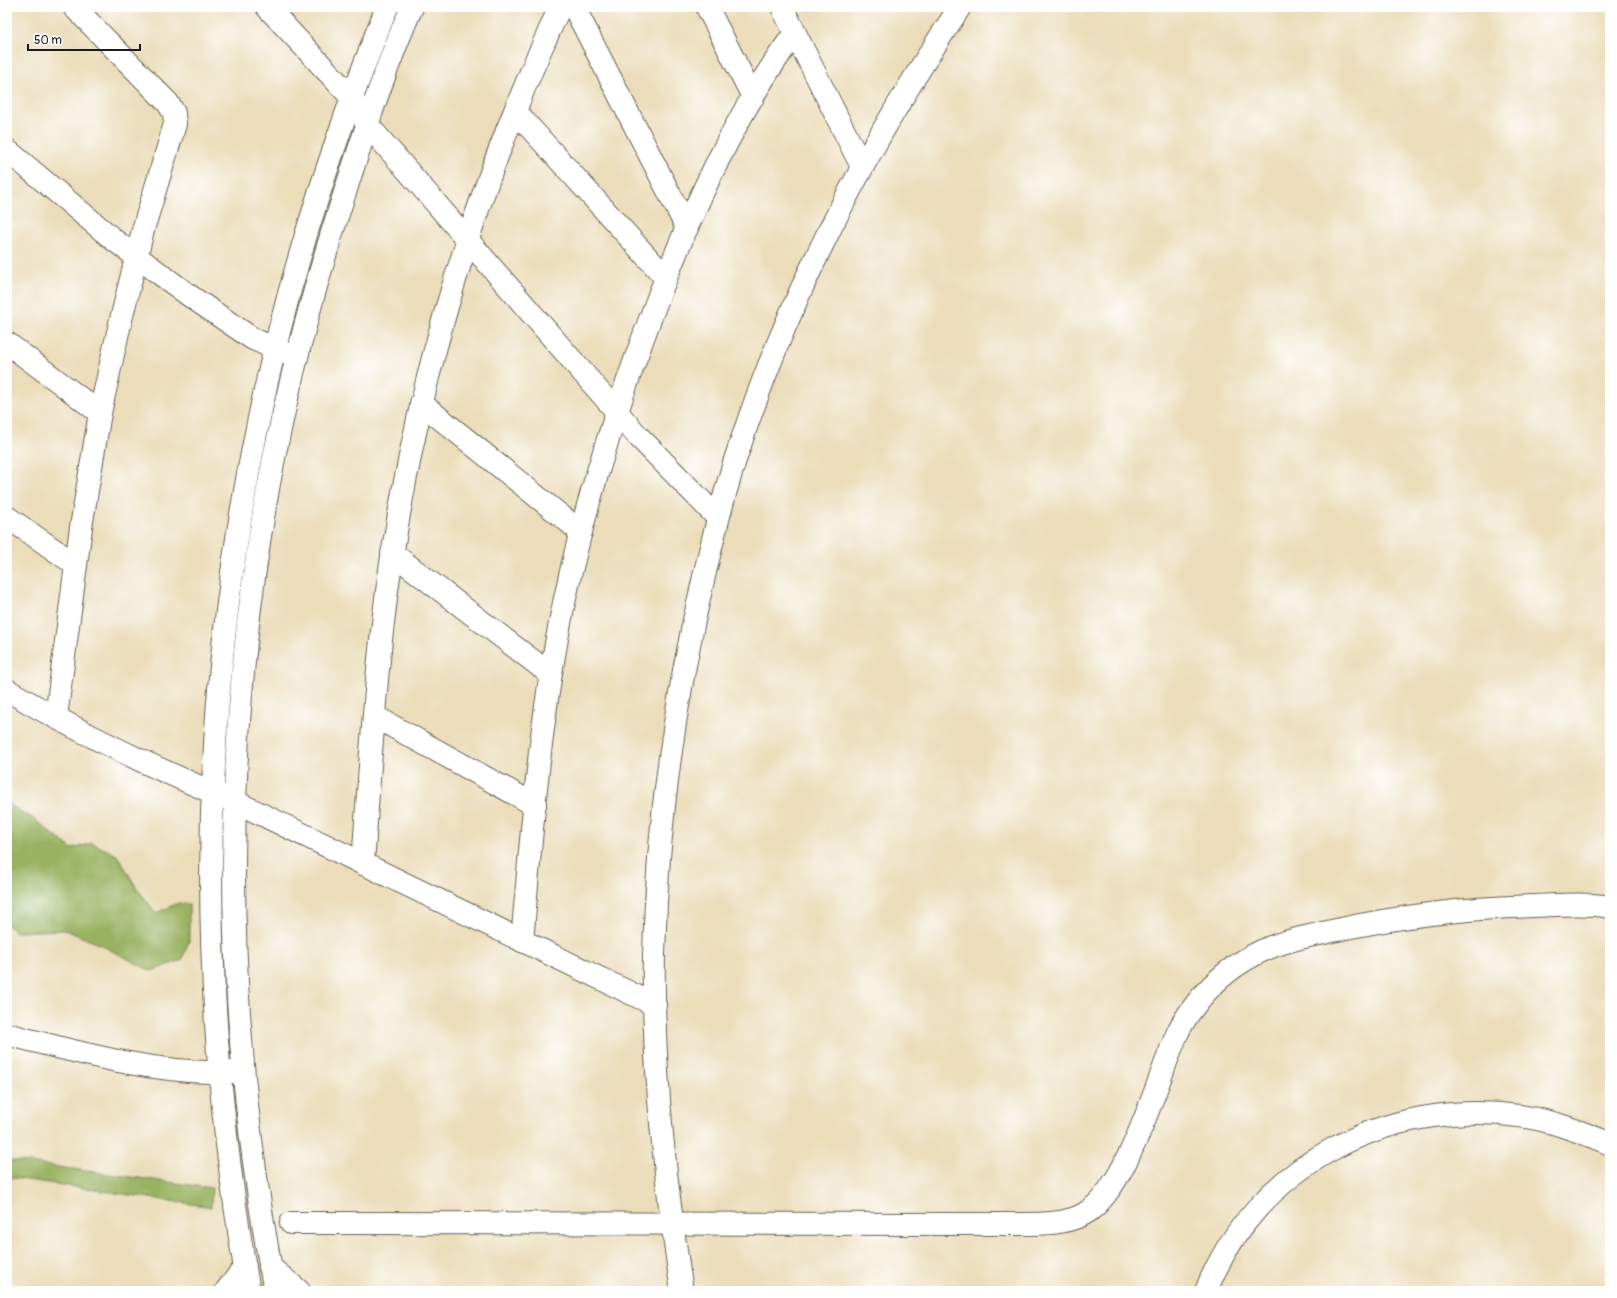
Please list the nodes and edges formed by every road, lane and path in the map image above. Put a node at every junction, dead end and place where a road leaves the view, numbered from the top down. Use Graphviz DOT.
graph roads {
  1 [pos="74,7"];
  2 [pos="267,7"];
  3 [pos="387,7"];
  4 [pos="412,7"];
  5 [pos="560,7"];
  6 [pos="574,7"];
  7 [pos="707,7"];
  8 [pos="782,7"];
  9 [pos="960,7"];
  10 [pos="795,33"];
  11 [pos="753,97"];
  12 [pos="352,98"];
  13 [pos="515,111"];
  14 [pos="367,124"];
  15 [pos="7,150"];
  16 [pos="862,167"];
  17 [pos="687,228"];
  18 [pos="467,238"];
  19 [pos="137,258"];
  20 [pos="666,278"];
  21 [pos="7,343"];
  22 [pos="276,349"];
  23 [pos="297,358"];
  24 [pos="421,403"];
  25 [pos="617,412"];
  26 [pos="100,413"];
  27 [pos="7,517"];
  28 [pos="718,518"];
  29 [pos="581,532"];
  30 [pos="392,553"];
  31 [pos="76,565"];
  32 [pos="550,674"];
  33 [pos="7,690"];
  34 [pos="374,716"];
  35 [pos="56,717"];
  36 [pos="213,792"];
  37 [pos="236,802"];
  38 [pos="535,805"];
  39 [pos="363,864"];
  40 [pos="1610,907"];
  41 [pos="522,941"];
  42 [pos="655,1005"];
  43 [pos="7,1034"];
  44 [pos="243,1072"];
  45 [pos="219,1073"];
  46 [pos="1609,1141"];
  47 [pos="291,1224"];
  48 [pos="673,1224"];
  49 [pos="245,1267"];
  50 [pos="270,1267"];
  51 [pos="226,1291"];
  52 [pos="249,1291"];
  53 [pos="275,1291"];
  54 [pos="299,1291"];
  55 [pos="682,1291"];
  56 [pos="1206,1291"];
  1 -- 19 [label="street"];
  2 -- 12 [label="street"];
  3 -- 12 [label="street"];
  4 -- 14 [label="street"];
  5 -- 13 [label="street"];
  6 -- 17 [label="street"];
  7 -- 11 [label="street"];
  8 -- 10 [label="street"];
  9 -- 16 [label="street"];
  10 -- 11 [label="street"];
  10 -- 16 [label="street"];
  11 -- 17 [label="street"];
  12 -- 14 [label="street"];
  12 -- 22 [label="street"];
  13 -- 18 [label="street"];
  13 -- 20 [label="street"];
  14 -- 18 [label="street"];
  14 -- 23 [label="street"];
  15 -- 19 [label="street"];
  16 -- 28 [label="street"];
  17 -- 20 [label="street"];
  18 -- 24 [label="street"];
  18 -- 25 [label="street"];
  19 -- 22 [label="street"];
  19 -- 26 [label="street"];
  20 -- 25 [label="street"];
  21 -- 26 [label="street"];
  22 -- 23 [label="street"];
  22 -- 36 [label="street"];
  23 -- 37 [label="street"];
  24 -- 29 [label="street"];
  24 -- 30 [label="street"];
  25 -- 28 [label="street"];
  25 -- 29 [label="street"];
  26 -- 31 [label="street"];
  27 -- 31 [label="street"];
  28 -- 42 [label="street"];
  29 -- 32 [label="street"];
  30 -- 32 [label="street"];
  30 -- 34 [label="street"];
  31 -- 35 [label="street"];
  32 -- 38 [label="street"];
  33 -- 35 [label="street"];
  34 -- 38 [label="street"];
  34 -- 39 [label="street"];
  35 -- 36 [label="street"];
  36 -- 37 [label="street"];
  36 -- 45 [label="street"];
  37 -- 39 [label="street"];
  37 -- 44 [label="street"];
  38 -- 41 [label="street"];
  39 -- 41 [label="street"];
  40 -- 48 [label="street"];
  41 -- 42 [label="street"];
  42 -- 48 [label="street"];
  43 -- 45 [label="street"];
  44 -- 45 [label="street"];
  44 -- 50 [label="street"];
  45 -- 49 [label="street"];
  46 -- 56 [label="street"];
  47 -- 48 [label="street"];
  48 -- 55 [label="street"];
  49 -- 51 [label="street"];
  49 -- 52 [label="street"];
  50 -- 53 [label="street"];
  50 -- 54 [label="street"];
}
